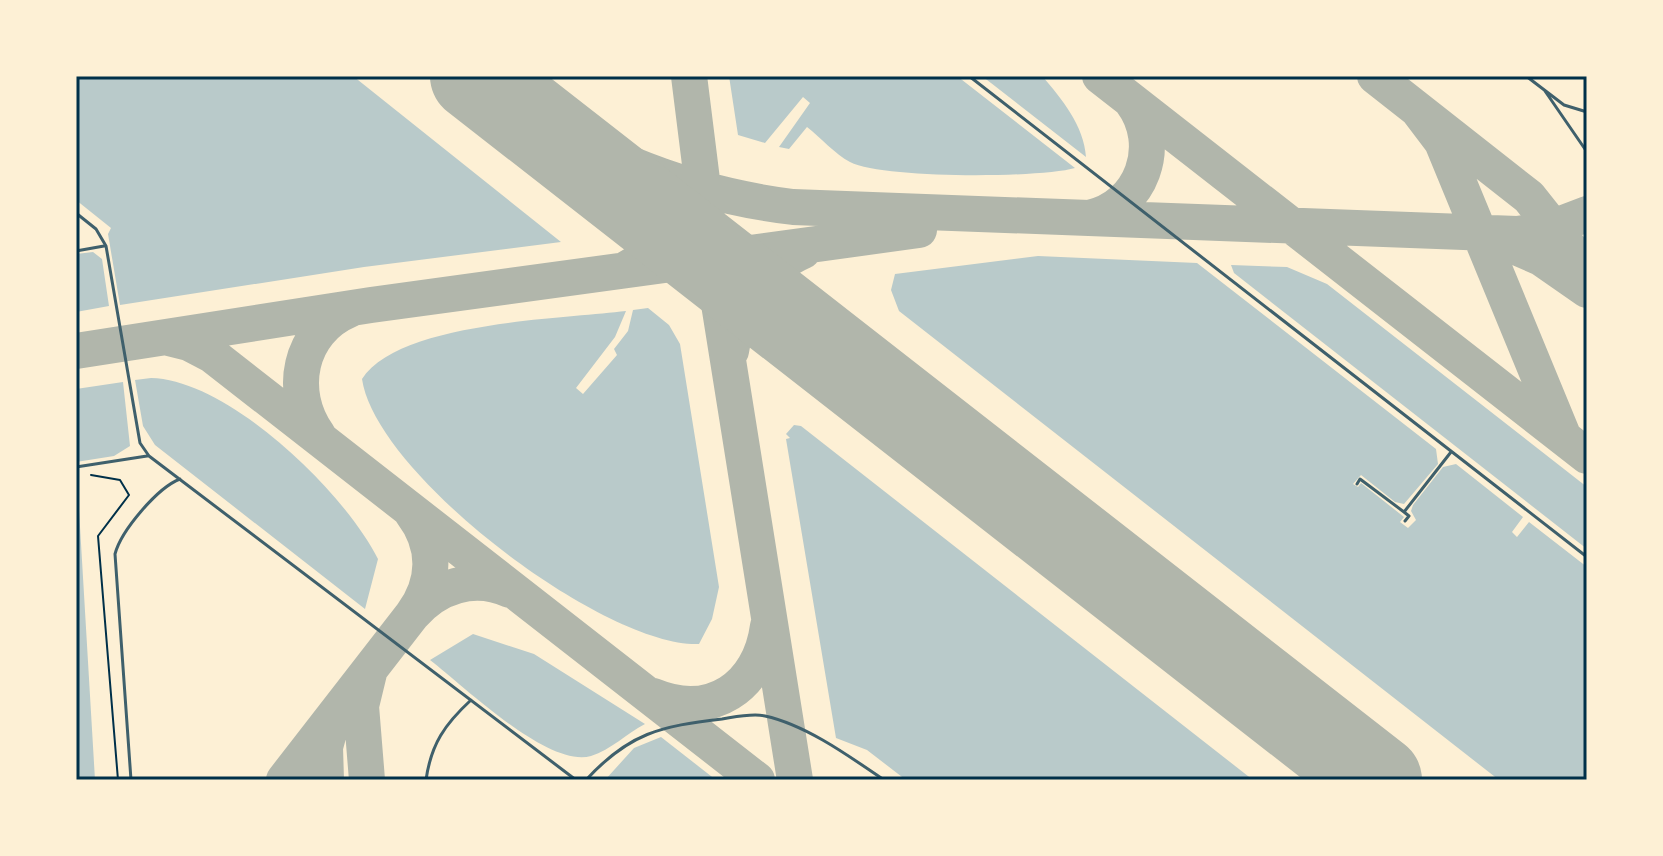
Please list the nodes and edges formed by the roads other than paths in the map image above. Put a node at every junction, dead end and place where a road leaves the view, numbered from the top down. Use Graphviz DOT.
graph roads {
  1 [pos="969,76"];
  2 [pos="1526,76"];
  3 [pos="1545,91"];
  4 [pos="1587,112"];
  5 [pos="1587,152"];
  6 [pos="76,213"];
  7 [pos="106,246"];
  8 [pos="76,251"];
  9 [pos="1451,452"];
  10 [pos="149,456"];
  11 [pos="76,467"];
  12 [pos="180,479"];
  13 [pos="1357,484"];
  14 [pos="1404,512"];
  15 [pos="1405,521"];
  16 [pos="1587,557"];
  17 [pos="471,700"];
  18 [pos="131,780"];
  19 [pos="426,780"];
  20 [pos="576,780"];
  21 [pos="586,780"];
  22 [pos="884,780"];
  1 -- 9 [label="lane"];
  2 -- 3 [label="lane"];
  3 -- 4 [label="lane"];
  3 -- 5 [label="lane"];
  6 -- 7 [label="lane"];
  7 -- 8 [label="lane"];
  7 -- 10 [label="lane"];
  9 -- 14 [label="lane"];
  9 -- 16 [label="lane"];
  10 -- 11 [label="lane"];
  10 -- 12 [label="lane"];
  12 -- 17 [label="lane"];
  12 -- 18 [label="lane"];
  13 -- 14 [label="lane"];
  14 -- 15 [label="lane"];
  17 -- 19 [label="lane"];
  17 -- 20 [label="lane"];
  21 -- 22 [label="lane"];
}
